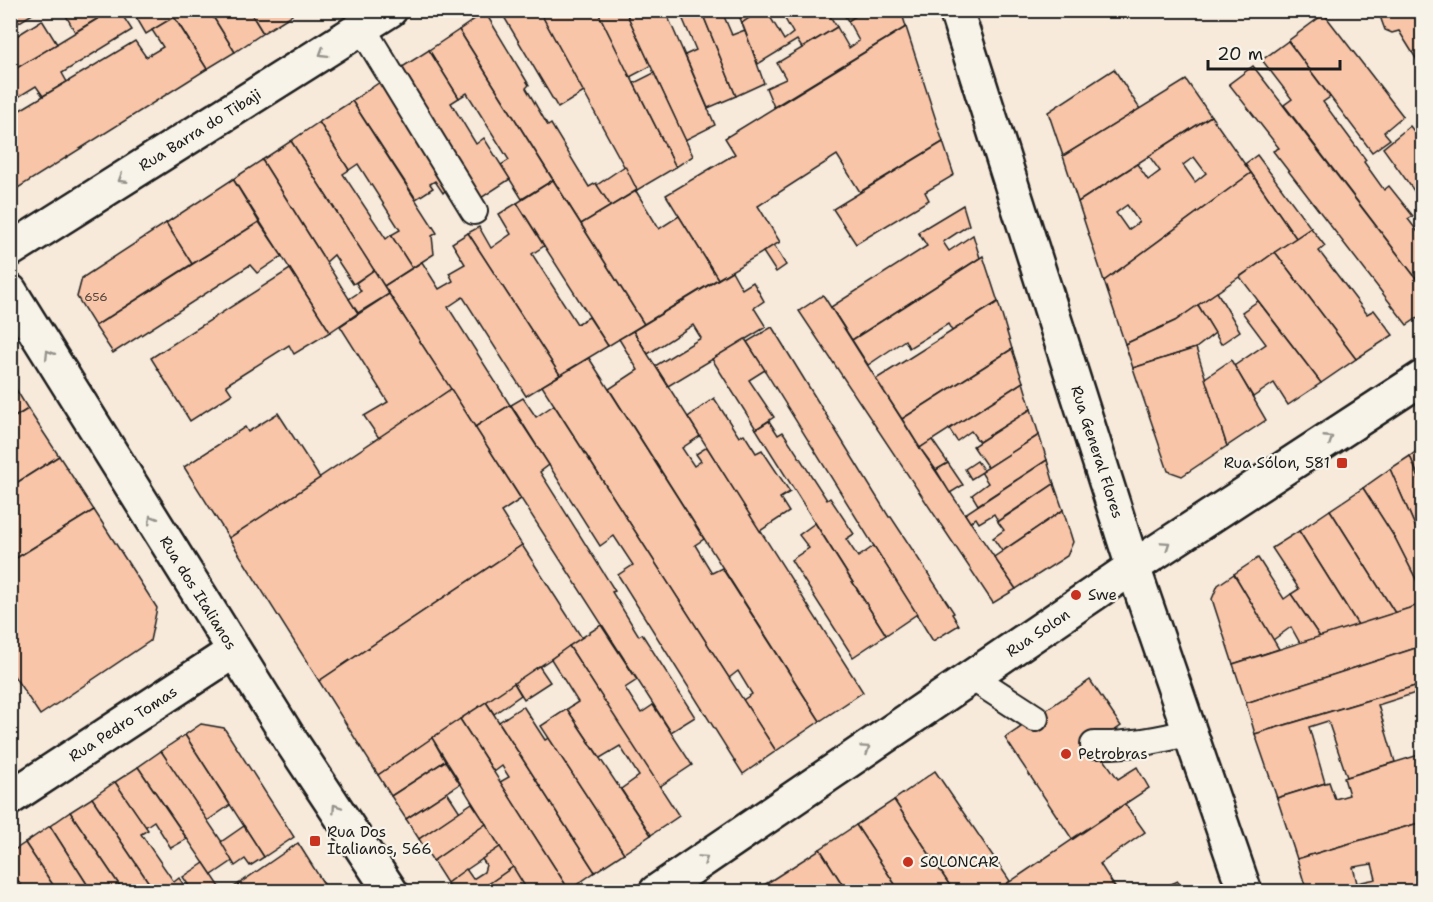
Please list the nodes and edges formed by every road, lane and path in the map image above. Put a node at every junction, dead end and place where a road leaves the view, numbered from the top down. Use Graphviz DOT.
graph roads {
  1 [pos="390,10"];
  2 [pos="956,10"];
  3 [pos="362,28"];
  4 [pos="474,211"];
  5 [pos="10,250"];
  6 [pos="10,291"];
  7 [pos="1422,378"];
  8 [pos="1133,567"];
  9 [pos="234,651"];
  10 [pos="972,677"];
  11 [pos="1035,718"];
  12 [pos="1190,732"];
  13 [pos="1094,746"];
  14 [pos="10,798"];
  15 [pos="391,891"];
  16 [pos="656,891"];
  17 [pos="1245,891"];
  1 -- 3 [label="street, Rua Barra do Tibaji"];
  2 -- 8 [label="street, Rua General Flores"];
  3 -- 4 [label="lane"];
  3 -- 5 [label="street, Rua Barra do Tibaji, one-way"];
  9 -- 6 [label="street, Rua dos Italianos, one-way"];
  8 -- 7 [label="street, Rua Solon, one-way"];
  8 -- 10 [label="street, Rua Solon"];
  8 -- 12 [label="street, Rua General Flores"];
  9 -- 14 [label="street, Rua Pedro Tomas"];
  15 -- 9 [label="street, Rua dos Italianos, one-way"];
  10 -- 11 [label="lane"];
  16 -- 10 [label="street, Rua Solon, one-way"];
  12 -- 13 [label="lane"];
  12 -- 17 [label="street, Rua General Flores"];
}
